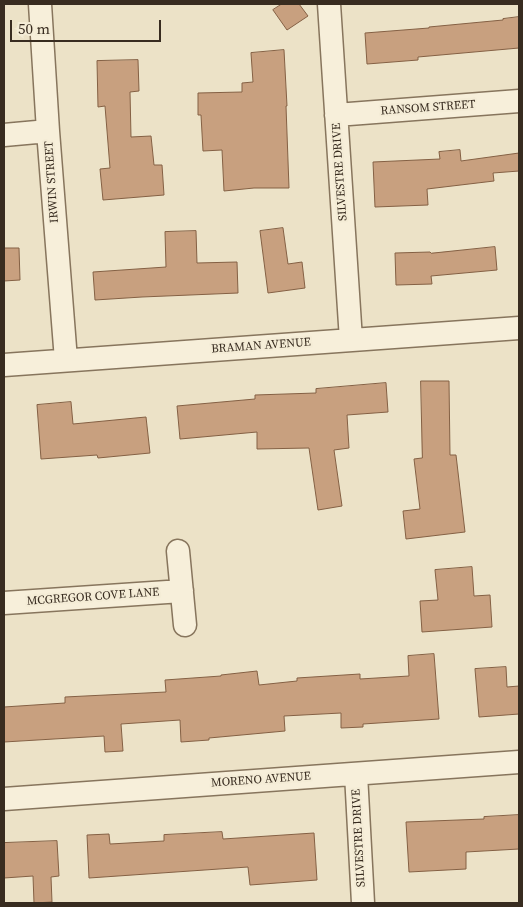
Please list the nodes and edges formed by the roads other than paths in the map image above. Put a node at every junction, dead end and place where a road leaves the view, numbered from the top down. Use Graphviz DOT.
graph roads {
  1 [pos="40,4"];
  2 [pos="329,4"];
  3 [pos="519,101"];
  4 [pos="336,115"];
  5 [pos="48,131"];
  6 [pos="4,135"];
  7 [pos="519,328"];
  8 [pos="351,340"];
  9 [pos="66,360"];
  10 [pos="4,365"];
  11 [pos="178,551"];
  12 [pos="182,591"];
  13 [pos="4,603"];
  14 [pos="185,625"];
  15 [pos="519,762"];
  16 [pos="356,774"];
  17 [pos="4,798"];
  18 [pos="363,903"];
  1 -- 5 [label="street, IRWIN STREET"];
  2 -- 4 [label="street, SILVESTRE DRIVE"];
  3 -- 4 [label="street, RANSOM STREET"];
  4 -- 8 [label="street, SILVESTRE DRIVE"];
  5 -- 6 [label="street"];
  5 -- 9 [label="street, IRWIN STREET"];
  7 -- 8 [label="street, BRAMAN AVENUE"];
  8 -- 9 [label="street, BRAMAN AVENUE"];
  9 -- 10 [label="street, BRAMAN AVENUE"];
  11 -- 12 [label="street"];
  12 -- 13 [label="street, MCGREGOR COVE LANE"];
  12 -- 14 [label="street"];
  15 -- 16 [label="street, MORENO AVENUE"];
  16 -- 17 [label="street, MORENO AVENUE"];
  16 -- 18 [label="street, SILVESTRE DRIVE"];
}
